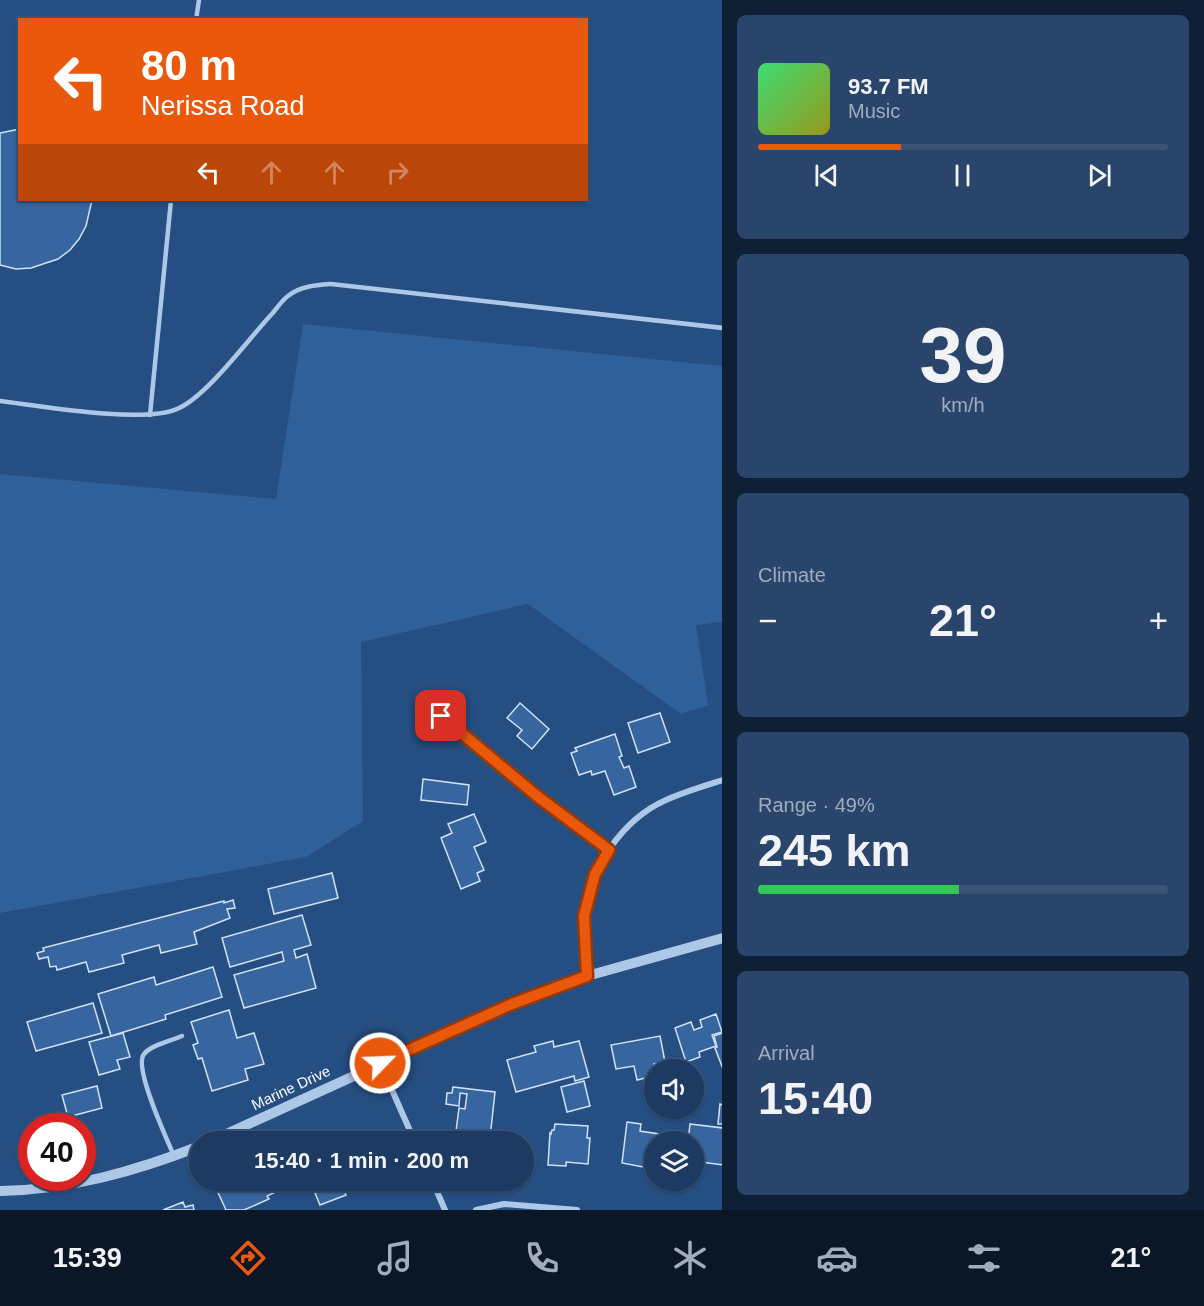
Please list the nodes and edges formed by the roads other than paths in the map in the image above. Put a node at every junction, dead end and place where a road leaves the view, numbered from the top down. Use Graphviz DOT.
graph roads {
  1 [pos="199,0"];
  2 [pos="196,18"];
  3 [pos="171,201"];
  4 [pos="722,328"];
  5 [pos="0,401"];
  6 [pos="150,415"];
  7 [pos="441,716"];
  8 [pos="722,780"];
  9 [pos="609,850"];
  10 [pos="722,938"];
  11 [pos="587,976"];
  12 [pos="182,1036"];
  13 [pos="380,1063"];
  14 [pos="233,1131"];
  15 [pos="410,1131"];
  16 [pos="189,1150"];
  17 [pos="174,1156"];
  18 [pos="0,1191"];
  19 [pos="437,1191"];
  20 [pos="445,1210"];
  21 [pos="476,1210"];
  22 [pos="577,1210"];
  1 -- 2 [label="lane"];
  3 -- 6 [label="lane"];
  4 -- 6 [label="lane"];
  5 -- 6 [label="lane"];
  7 -- 9 [label="lane"];
  8 -- 9 [label="street"];
  9 -- 11 [label="street"];
  10 -- 11 [label="street, Marine Drive"];
  11 -- 13 [label="street, Marine Drive"];
  12 -- 17 [label="lane"];
  13 -- 14 [label="street, Marine Drive"];
  13 -- 15 [label="street"];
  16 -- 17 [label="street"];
  17 -- 18 [label="street"];
  19 -- 20 [label="street"];
  21 -- 22 [label="street"];
}
